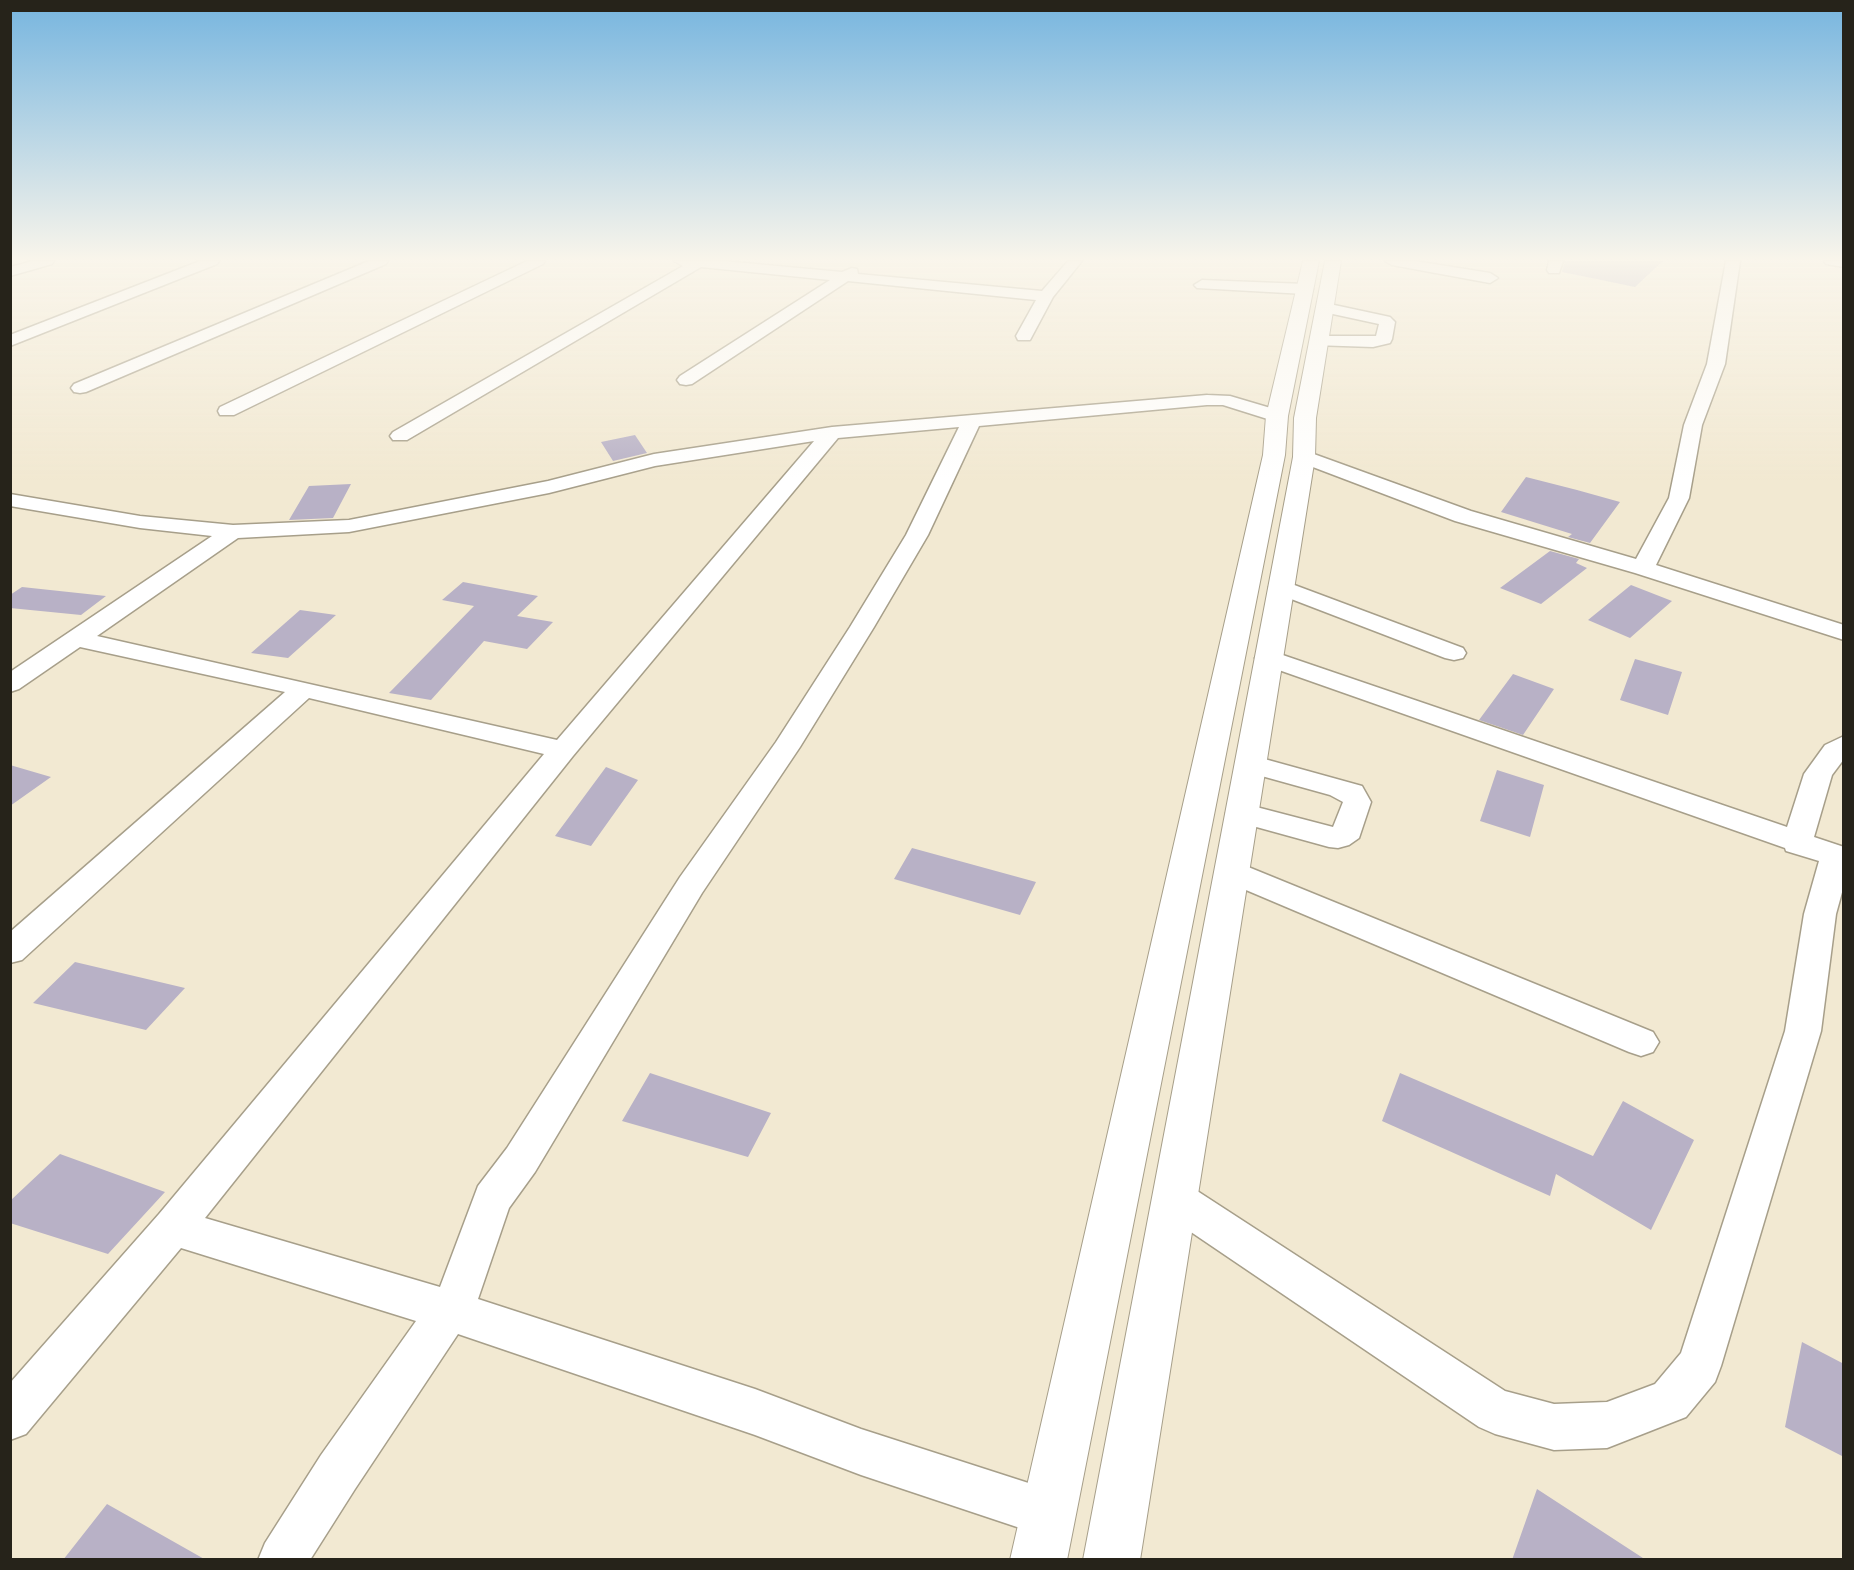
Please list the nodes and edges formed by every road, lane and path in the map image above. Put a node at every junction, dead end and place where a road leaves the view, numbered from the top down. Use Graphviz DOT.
graph roads {
  1 [pos="27,334"];
  2 [pos="207,334"];
  3 [pos="386,334"];
  4 [pos="570,334"];
  5 [pos="756,334"];
  6 [pos="1304,334"];
  7 [pos="1312,334"];
  8 [pos="1721,334"];
  9 [pos="10,341"];
  10 [pos="686,380"];
  11 [pos="80,388"];
  12 [pos="227,411"];
  13 [pos="1277,416"];
  14 [pos="971,422"];
  15 [pos="832,433"];
  16 [pos="400,436"];
  17 [pos="1304,457"];
  18 [pos="10,500"];
  19 [pos="41,506"];
  20 [pos="10,521"];
  21 [pos="233,532"];
  22 [pos="1644,568"];
  23 [pos="1281,587"];
  24 [pos="1844,633"];
  25 [pos="76,639"];
  26 [pos="1454,653"];
  27 [pos="1268,658"];
  28 [pos="10,684"];
  29 [pos="304,689"];
  30 [pos="1844,745"];
  31 [pos="563,750"];
  32 [pos="1250,764"];
  33 [pos="1241,813"];
  34 [pos="1826,852"];
  35 [pos="1231,871"];
  36 [pos="10,951"];
  37 [pos="1641,1042"];
  38 [pos="1174,1198"];
  39 [pos="173,1227"];
  40 [pos="449,1310"];
  41 [pos="10,1418"];
  42 [pos="1047,1513"];
  43 [pos="282,1560"];
  44 [pos="1038,1560"];
  45 [pos="1111,1560"];
  1 -- 9 [label="street"];
  2 -- 11 [label="street"];
  3 -- 12 [label="street"];
  4 -- 16 [label="street"];
  5 -- 10 [label="street"];
  6 -- 13 [label="highway"];
  7 -- 17 [label="highway"];
  8 -- 22 [label="street"];
  13 -- 14 [label="street"];
  13 -- 42 [label="highway"];
  14 -- 15 [label="street"];
  14 -- 40 [label="street"];
  15 -- 21 [label="street"];
  15 -- 31 [label="street"];
  17 -- 22 [label="street"];
  17 -- 23 [label="highway"];
  18 -- 19 [label="street"];
  19 -- 20 [label="street"];
  19 -- 21 [label="street"];
  21 -- 25 [label="street"];
  22 -- 24 [label="street"];
  23 -- 26 [label="street"];
  23 -- 27 [label="highway"];
  25 -- 28 [label="street"];
  25 -- 29 [label="street"];
  27 -- 32 [label="highway"];
  27 -- 34 [label="street"];
  29 -- 31 [label="street"];
  29 -- 36 [label="street"];
  30 -- 34 [label="street"];
  31 -- 39 [label="street"];
  32 -- 33 [label="highway"];
  32 -- 33 [label="street"];
  33 -- 35 [label="highway"];
  34 -- 38 [label="street"];
  35 -- 37 [label="street"];
  35 -- 38 [label="highway"];
  38 -- 45 [label="highway"];
  39 -- 40 [label="street"];
  39 -- 41 [label="street"];
  40 -- 42 [label="street"];
  40 -- 43 [label="street"];
  42 -- 44 [label="highway"];
}
